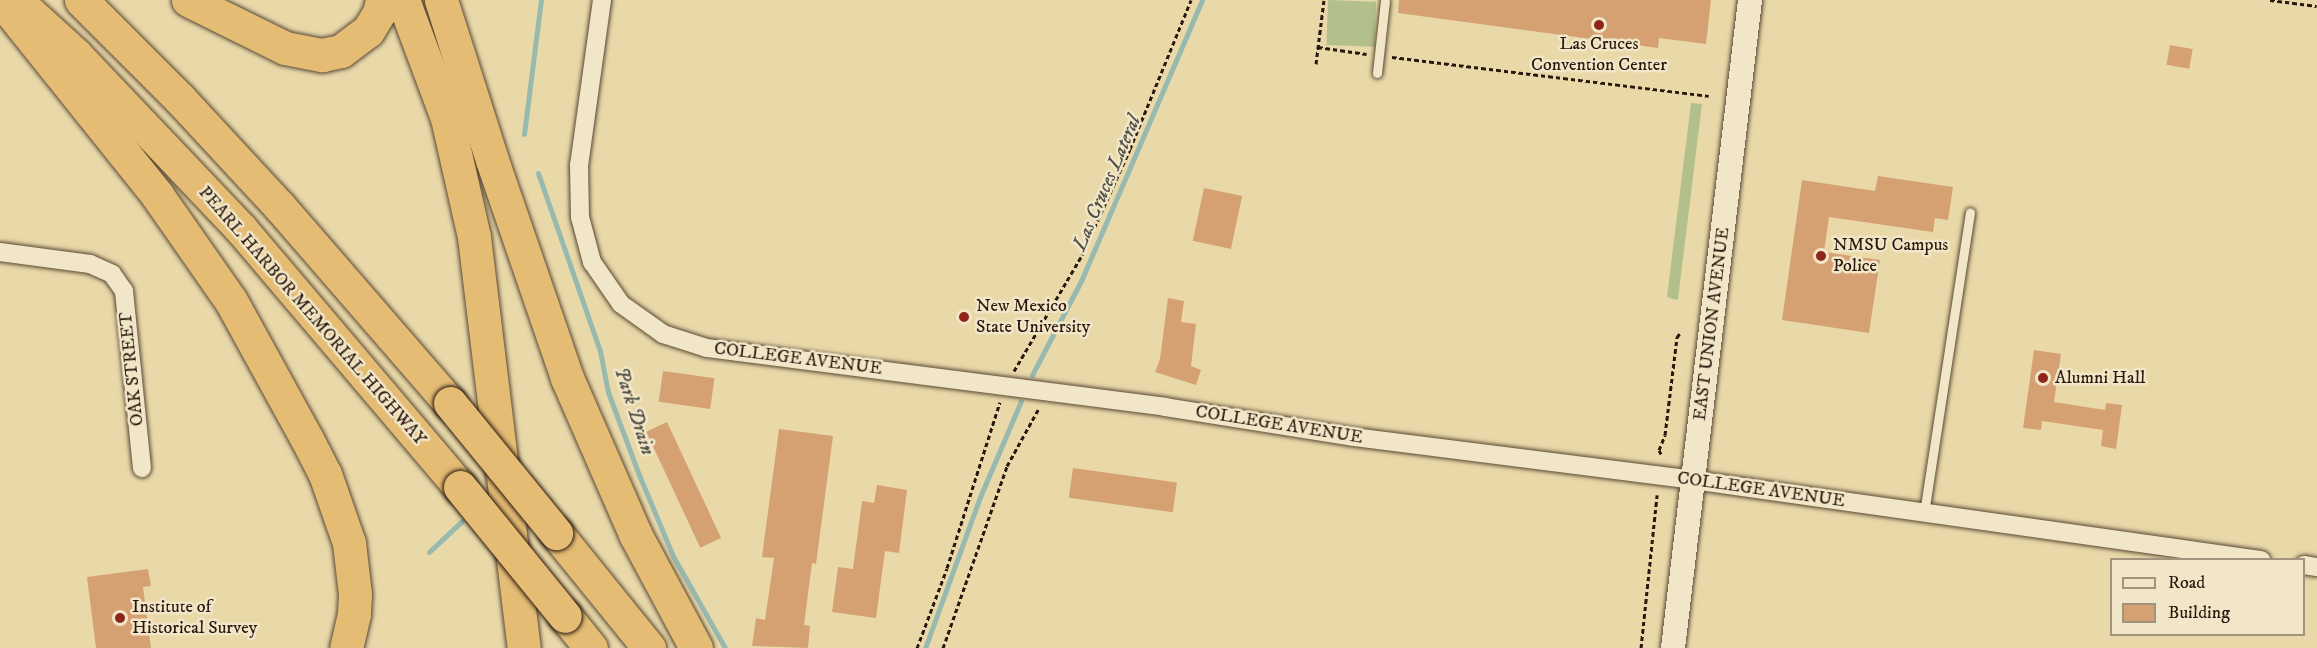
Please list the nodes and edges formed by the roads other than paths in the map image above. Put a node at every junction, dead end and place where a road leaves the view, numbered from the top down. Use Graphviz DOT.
graph roads {
  1 [pos="1,0"];
  2 [pos="16,0"];
  3 [pos="81,0"];
  4 [pos="188,0"];
  5 [pos="382,0"];
  6 [pos="403,0"];
  7 [pos="441,0"];
  8 [pos="602,0"];
  9 [pos="1750,0"];
  10 [pos="1385,1"];
  11 [pos="1377,73"];
  12 [pos="1970,212"];
  13 [pos="0,252"];
  14 [pos="141,468"];
  15 [pos="1693,480"];
  16 [pos="1924,513"];
  17 [pos="2247,558"];
  18 [pos="346,648"];
  19 [pos="524,648"];
  20 [pos="591,648"];
  21 [pos="649,648"];
  22 [pos="696,648"];
  23 [pos="1673,648"];
  1 -- 18 [label="highway"];
  2 -- 20 [label="highway, PEARL HARBOR MEMORIAL HIGHWAY, bridge"];
  3 -- 21 [label="highway, bridge"];
  4 -- 5 [label="highway"];
  6 -- 19 [label="highway"];
  7 -- 22 [label="highway"];
  8 -- 15 [label="street, COLLEGE AVENUE"];
  9 -- 15 [label="street, EAST UNION AVENUE"];
  10 -- 11 [label="lane"];
  12 -- 16 [label="lane"];
  13 -- 14 [label="street, OAK STREET"];
  15 -- 16 [label="street, COLLEGE AVENUE"];
  15 -- 23 [label="street, EAST UNION AVENUE"];
  16 -- 17 [label="street, COLLEGE AVENUE"];
}
